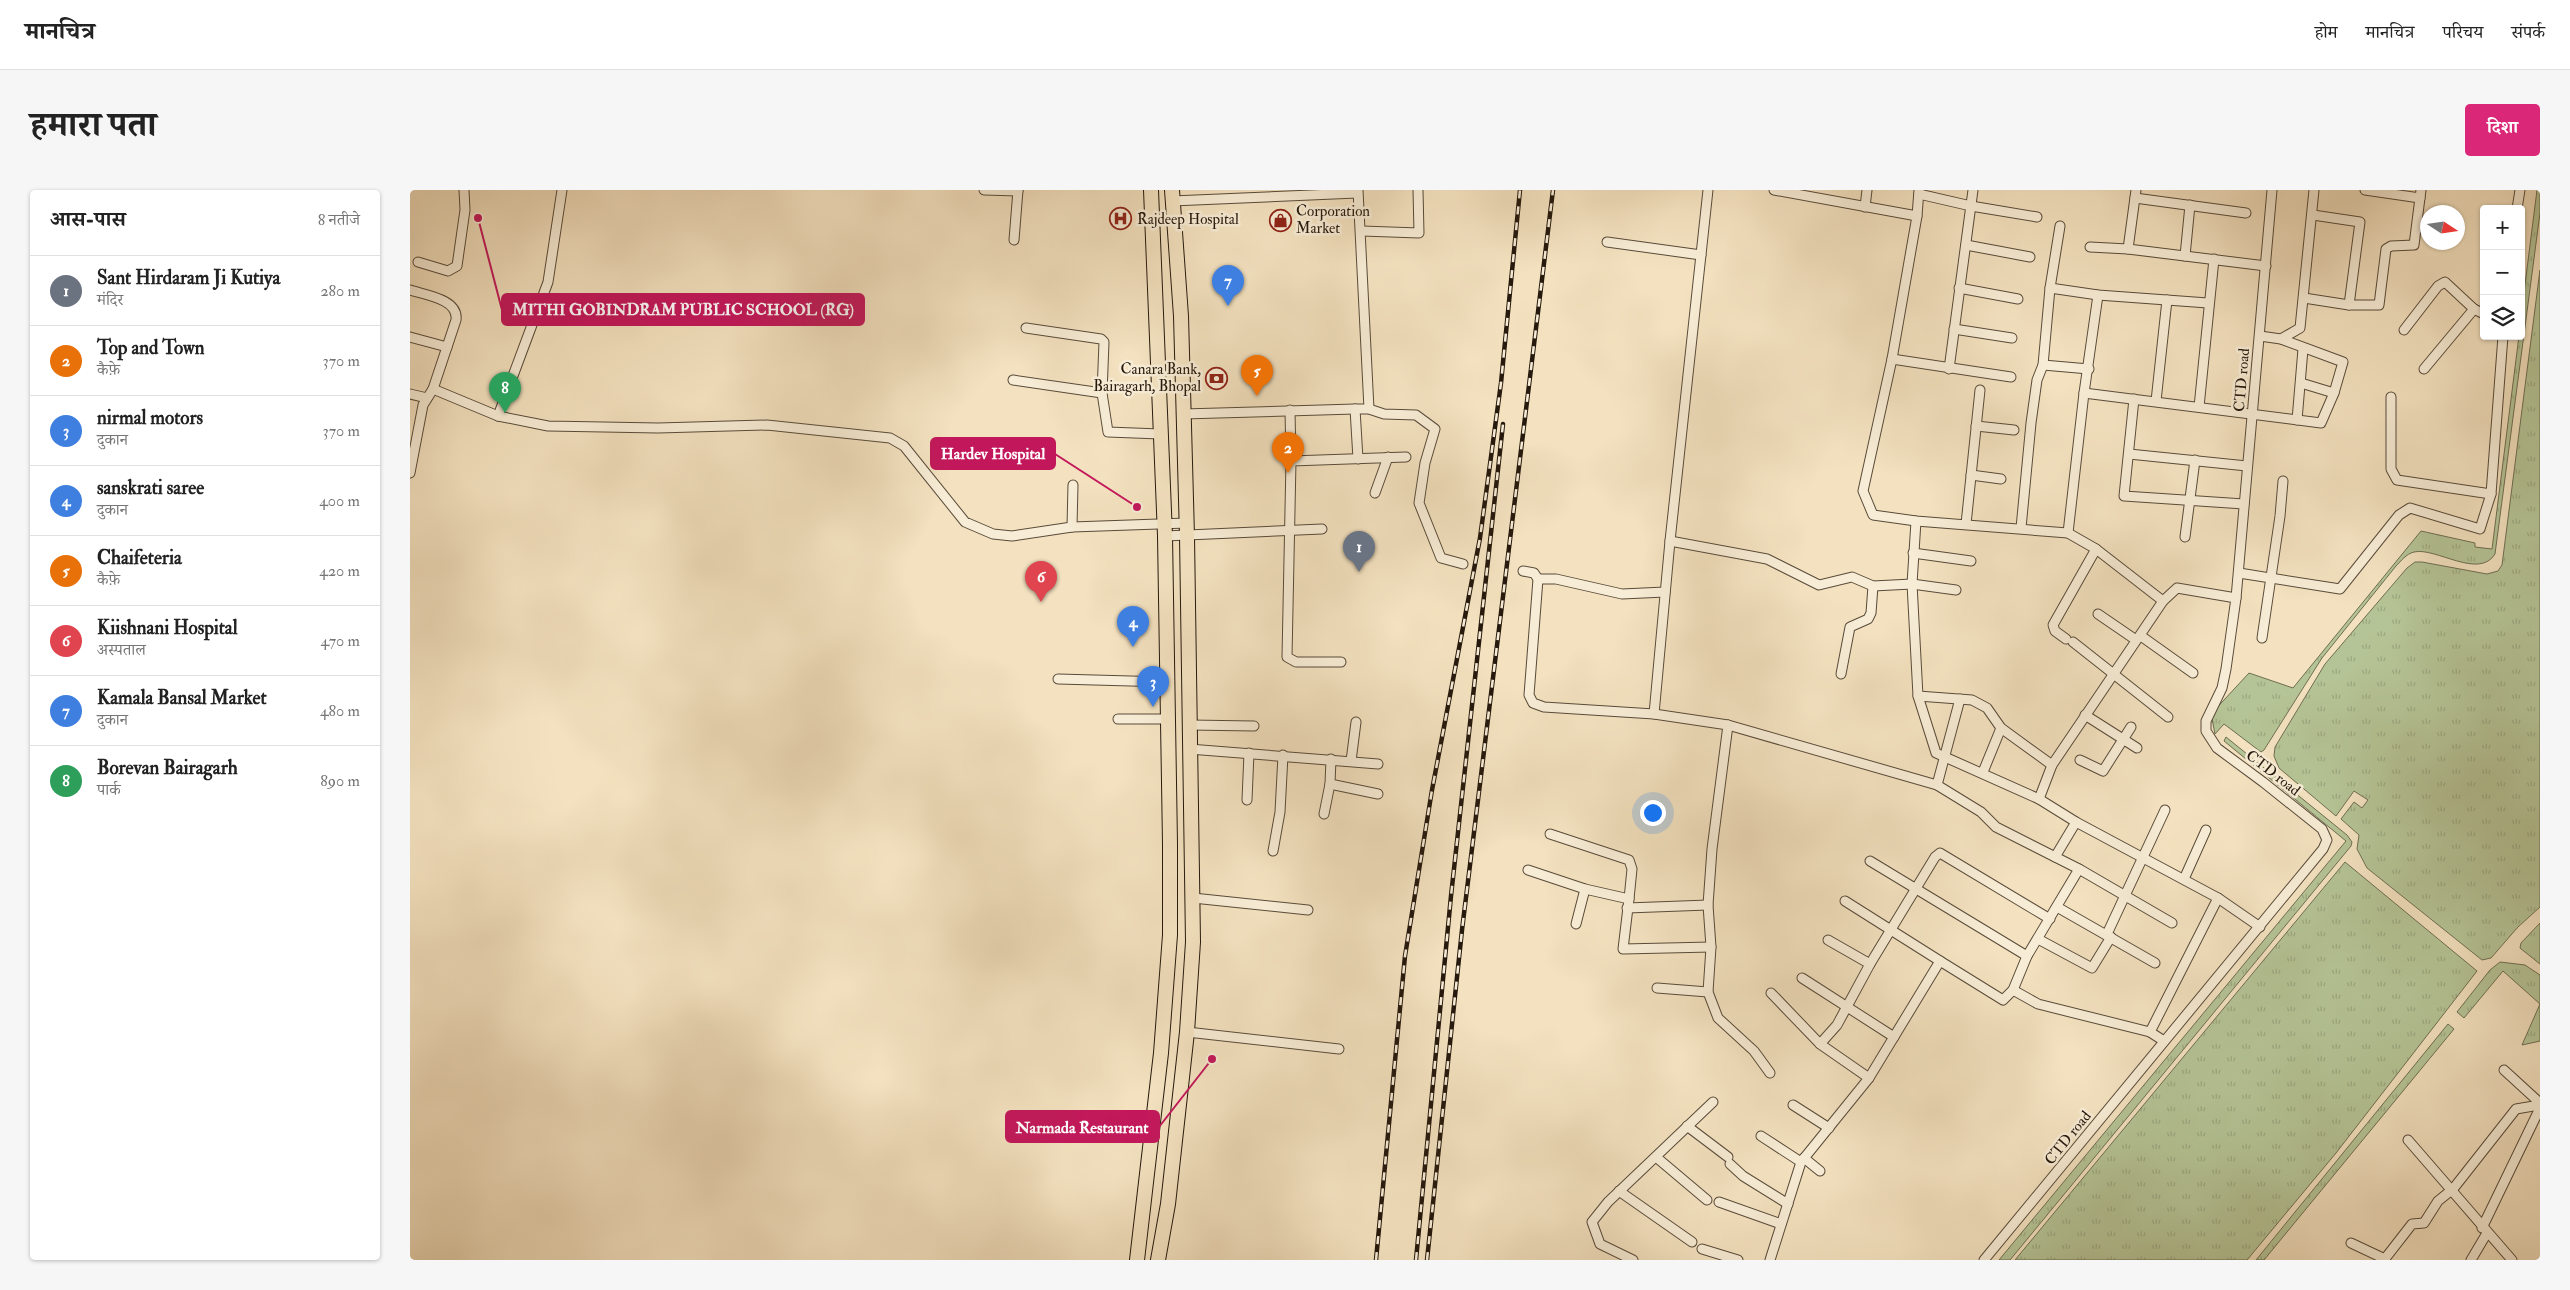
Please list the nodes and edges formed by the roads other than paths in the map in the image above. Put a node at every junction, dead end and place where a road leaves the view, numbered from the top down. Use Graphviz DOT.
graph roads {
  1 [pos="464,190"];
  2 [pos="562,190"];
  3 [pos="984,190"];
  4 [pos="1151,190"];
  5 [pos="1418,190"];
  6 [pos="1708,190"];
  7 [pos="1774,190"];
  8 [pos="1868,190"];
  9 [pos="1973,190"];
  10 [pos="2272,190"];
  11 [pos="2314,190"];
  12 [pos="2365,190"];
  13 [pos="2520,190"];
  14 [pos="1018,191"];
  15 [pos="1358,192"];
  16 [pos="1919,192"];
  17 [pos="1230,194"];
  18 [pos="1815,194"];
  19 [pos="2135,194"];
  20 [pos="2421,194"];
  21 [pos="1172,196"];
  22 [pos="2190,205"];
  23 [pos="2518,205"];
  24 [pos="1971,206"];
  25 [pos="1865,207"];
  26 [pos="2246,213"];
  27 [pos="2312,215"];
  28 [pos="1917,216"];
  29 [pos="2037,217"];
  30 [pos="2060,226"];
  31 [pos="1362,231"];
  32 [pos="1014,240"];
  33 [pos="1607,242"];
  34 [pos="1966,245"];
  35 [pos="2090,247"];
  36 [pos="2128,249"];
  37 [pos="1701,255"];
  38 [pos="2186,256"];
  39 [pos="2030,257"];
  40 [pos="2214,259"];
  41 [pos="418,262"];
  42 [pos="2266,266"];
  43 [pos="1959,288"];
  44 [pos="2050,288"];
  45 [pos="410,290"];
  46 [pos="2098,295"];
  47 [pos="2304,298"];
  48 [pos="2018,299"];
  49 [pos="2167,300"];
  50 [pos="2208,303"];
  51 [pos="2350,305"];
  52 [pos="2474,309"];
  53 [pos="2480,312"];
  54 [pos="1026,328"];
  55 [pos="1954,329"];
  56 [pos="2404,330"];
  57 [pos="2260,336"];
  58 [pos="410,337"];
  59 [pos="2012,338"];
  60 [pos="2281,338"];
  61 [pos="2503,340"];
  62 [pos="447,347"];
  63 [pos="2303,349"];
  64 [pos="1892,359"];
  65 [pos="2043,365"];
  66 [pos="1949,369"];
  67 [pos="2089,369"];
  68 [pos="2424,369"];
  69 [pos="2011,377"];
  70 [pos="1013,380"];
  71 [pos="2302,383"];
  72 [pos="432,389"];
  73 [pos="1980,390"];
  74 [pos="1102,393"];
  75 [pos="2084,393"];
  76 [pos="2334,393"];
  77 [pos="410,394"];
  78 [pos="2391,397"];
  79 [pos="427,398"];
  80 [pos="2134,399"];
  81 [pos="2156,401"];
  82 [pos="2198,407"];
  83 [pos="1355,409"];
  84 [pos="1369,409"];
  85 [pos="1290,410"];
  86 [pos="1183,414"];
  87 [pos="2253,414"];
  88 [pos="498,416"];
  89 [pos="2297,420"];
  90 [pos="1976,426"];
  91 [pos="2014,430"];
  92 [pos="1160,434"];
  93 [pos="2129,454"];
  94 [pos="412,455"];
  95 [pos="1406,456"];
  96 [pos="1388,457"];
  97 [pos="1358,459"];
  98 [pos="2195,460"];
  99 [pos="1291,461"];
  100 [pos="2247,466"];
  101 [pos="410,473"];
  102 [pos="1971,475"];
  103 [pos="2001,479"];
  104 [pos="2282,481"];
  105 [pos="1073,486"];
  106 [pos="1375,493"];
  107 [pos="2491,494"];
  108 [pos="2191,500"];
  109 [pos="2244,504"];
  110 [pos="1916,521"];
  111 [pos="1966,524"];
  112 [pos="1072,527"];
  113 [pos="1322,528"];
  114 [pos="2021,528"];
  115 [pos="1187,529"];
  116 [pos="1290,529"];
  117 [pos="1165,530"];
  118 [pos="2068,533"];
  119 [pos="2185,537"];
  120 [pos="1670,541"];
  121 [pos="2096,549"];
  122 [pos="1914,553"];
  123 [pos="1971,560"];
  124 [pos="1462,564"];
  125 [pos="1523,571"];
  126 [pos="2239,573"];
  127 [pos="2271,576"];
  128 [pos="1538,579"];
  129 [pos="1912,584"];
  130 [pos="1873,586"];
  131 [pos="1956,590"];
  132 [pos="1665,592"];
  133 [pos="2236,598"];
  134 [pos="2163,601"];
  135 [pos="2098,614"];
  136 [pos="2139,638"];
  137 [pos="2262,638"];
  138 [pos="1341,662"];
  139 [pos="2193,673"];
  140 [pos="1841,674"];
  141 [pos="2113,675"];
  142 [pos="1058,679"];
  143 [pos="1167,682"];
  144 [pos="1918,696"];
  145 [pos="1960,699"];
  146 [pos="1654,714"];
  147 [pos="2085,715"];
  148 [pos="2168,717"];
  149 [pos="1118,719"];
  150 [pos="1167,719"];
  151 [pos="1356,722"];
  152 [pos="1190,725"];
  153 [pos="1728,725"];
  154 [pos="1254,726"];
  155 [pos="2131,727"];
  156 [pos="2001,728"];
  157 [pos="2123,740"];
  158 [pos="2137,748"];
  159 [pos="1189,750"];
  160 [pos="1249,753"];
  161 [pos="1283,755"];
  162 [pos="1943,758"];
  163 [pos="1331,759"];
  164 [pos="2080,760"];
  165 [pos="1351,761"];
  166 [pos="1378,764"];
  167 [pos="2052,765"];
  168 [pos="1983,772"];
  169 [pos="1330,784"];
  170 [pos="1938,784"];
  171 [pos="1378,794"];
  172 [pos="2040,799"];
  173 [pos="1247,800"];
  174 [pos="2165,810"];
  175 [pos="1324,814"];
  176 [pos="2076,822"];
  177 [pos="2206,830"];
  178 [pos="1550,834"];
  179 [pos="1273,851"];
  180 [pos="2056,857"];
  181 [pos="2144,859"];
  182 [pos="1870,861"];
  183 [pos="2079,869"];
  184 [pos="1528,870"];
  185 [pos="2184,879"];
  186 [pos="1585,889"];
  187 [pos="1916,889"];
  188 [pos="2124,895"];
  189 [pos="1193,898"];
  190 [pos="2218,898"];
  191 [pos="1845,901"];
  192 [pos="1628,903"];
  193 [pos="1708,905"];
  194 [pos="2057,907"];
  195 [pos="1308,910"];
  196 [pos="2050,919"];
  197 [pos="2172,923"];
  198 [pos="1576,924"];
  199 [pos="2260,927"];
  200 [pos="1891,929"];
  201 [pos="2109,936"];
  202 [pos="2038,939"];
  203 [pos="1828,940"];
  204 [pos="1710,948"];
  205 [pos="2027,956"];
  206 [pos="1940,961"];
  207 [pos="2155,963"];
  208 [pos="1870,964"];
  209 [pos="1802,978"];
  210 [pos="1657,988"];
  211 [pos="2012,990"];
  212 [pos="1708,992"];
  213 [pos="1770,993"];
  214 [pos="1848,1006"];
  215 [pos="1187,1032"];
  216 [pos="2150,1032"];
  217 [pos="1894,1036"];
  218 [pos="2164,1040"];
  219 [pos="1820,1044"];
  220 [pos="1339,1050"];
  221 [pos="2504,1070"];
  222 [pos="1770,1073"];
  223 [pos="1869,1078"];
  224 [pos="1713,1102"];
  225 [pos="2540,1105"];
  226 [pos="1793,1106"];
  227 [pos="1687,1126"];
  228 [pos="1829,1128"];
  229 [pos="1760,1136"];
  230 [pos="2408,1140"];
  231 [pos="1656,1156"];
  232 [pos="1803,1160"];
  233 [pos="1820,1171"];
  234 [pos="2453,1189"];
  235 [pos="1619,1192"];
  236 [pos="1707,1200"];
  237 [pos="1719,1202"];
  238 [pos="1788,1204"];
  239 [pos="1781,1224"];
  240 [pos="2484,1230"];
  241 [pos="1692,1242"];
  242 [pos="2351,1242"];
  243 [pos="1702,1249"];
  244 [pos="1137,1260"];
  245 [pos="1158,1260"];
  246 [pos="1633,1260"];
  247 [pos="1738,1260"];
  248 [pos="1770,1260"];
  249 [pos="1984,1260"];
  250 [pos="2385,1260"];
  251 [pos="2471,1260"];
  252 [pos="2512,1260"];
  1 -- 41 [label="street"];
  2 -- 88 [label="street"];
  3 -- 14 [label="street"];
  4 -- 92 [label="main road"];
  5 -- 31 [label="street"];
  6 -- 37 [label="street"];
  7 -- 18 [label="street"];
  8 -- 25 [label="street"];
  9 -- 24 [label="street"];
  10 -- 42 [label="street, CTD road"];
  11 -- 27 [label="street"];
  12 -- 20 [label="street"];
  13 -- 23 [label="street"];
  14 -- 32 [label="street"];
  15 -- 17 [label="street"];
  15 -- 31 [label="street"];
  16 -- 24 [label="street"];
  16 -- 28 [label="street"];
  17 -- 21 [label="street"];
  18 -- 25 [label="street"];
  19 -- 22 [label="street"];
  19 -- 36 [label="street"];
  20 -- 51 [label="street"];
  21 -- 86 [label="main road"];
  22 -- 26 [label="street"];
  22 -- 38 [label="street"];
  24 -- 29 [label="street"];
  24 -- 34 [label="street"];
  25 -- 28 [label="street"];
  27 -- 47 [label="street"];
  27 -- 51 [label="street"];
  28 -- 64 [label="street"];
  30 -- 44 [label="street"];
  31 -- 84 [label="street"];
  33 -- 37 [label="street"];
  34 -- 39 [label="street"];
  34 -- 43 [label="street"];
  35 -- 36 [label="street"];
  36 -- 38 [label="street"];
  37 -- 120 [label="street"];
  38 -- 40 [label="street"];
  40 -- 42 [label="street"];
  40 -- 50 [label="street"];
  42 -- 57 [label="street, CTD road"];
  43 -- 48 [label="street"];
  43 -- 55 [label="street"];
  44 -- 46 [label="street"];
  44 -- 65 [label="street"];
  45 -- 62 [label="street"];
  46 -- 49 [label="street"];
  46 -- 67 [label="street"];
  47 -- 51 [label="street"];
  47 -- 60 [label="street"];
  49 -- 50 [label="street"];
  49 -- 81 [label="street"];
  50 -- 82 [label="street"];
  52 -- 53 [label="street"];
  52 -- 56 [label="street"];
  52 -- 68 [label="street"];
  54 -- 74 [label="street"];
  55 -- 59 [label="street"];
  55 -- 66 [label="street"];
  57 -- 60 [label="street"];
  57 -- 87 [label="street, CTD road"];
  58 -- 62 [label="street"];
  60 -- 63 [label="street"];
  61 -- 107 [label="street"];
  62 -- 72 [label="street"];
  63 -- 71 [label="street"];
  63 -- 76 [label="street"];
  64 -- 66 [label="street"];
  64 -- 110 [label="street"];
  65 -- 67 [label="street"];
  65 -- 114 [label="street"];
  66 -- 69 [label="street"];
  67 -- 75 [label="street"];
  70 -- 74 [label="street"];
  71 -- 76 [label="street"];
  71 -- 89 [label="street"];
  72 -- 79 [label="street"];
  72 -- 88 [label="street"];
  73 -- 90 [label="street"];
  74 -- 92 [label="street"];
  75 -- 80 [label="street"];
  75 -- 118 [label="street"];
  76 -- 89 [label="street"];
  77 -- 79 [label="street"];
  78 -- 107 [label="street"];
  79 -- 94 [label="street"];
  80 -- 81 [label="street"];
  80 -- 93 [label="street"];
  81 -- 82 [label="street"];
  82 -- 87 [label="street"];
  83 -- 84 [label="street"];
  83 -- 85 [label="street"];
  83 -- 97 [label="street"];
  84 -- 124 [label="street"];
  85 -- 86 [label="street"];
  85 -- 99 [label="street"];
  86 -- 115 [label="main road"];
  87 -- 89 [label="street"];
  87 -- 100 [label="street, CTD road"];
  88 -- 112 [label="street"];
  90 -- 91 [label="street"];
  90 -- 102 [label="street"];
  92 -- 117 [label="main road"];
  93 -- 98 [label="street"];
  93 -- 108 [label="street"];
  94 -- 101 [label="street"];
  95 -- 96 [label="street"];
  96 -- 97 [label="street"];
  96 -- 106 [label="street"];
  97 -- 99 [label="street"];
  98 -- 100 [label="street"];
  98 -- 108 [label="street"];
  99 -- 116 [label="street"];
  100 -- 109 [label="street, CTD road"];
  102 -- 103 [label="street"];
  102 -- 111 [label="street"];
  104 -- 127 [label="street"];
  105 -- 112 [label="street"];
  107 -- 127 [label="street"];
  108 -- 109 [label="street"];
  108 -- 119 [label="street"];
  109 -- 126 [label="street, CTD road"];
  110 -- 111 [label="street"];
  110 -- 122 [label="street"];
  111 -- 114 [label="street"];
  112 -- 117 [label="street"];
  113 -- 116 [label="street"];
  114 -- 118 [label="street"];
  115 -- 116 [label="street"];
  115 -- 117 [label="street"];
  115 -- 152 [label="main road"];
  116 -- 138 [label="street"];
  117 -- 143 [label="main road"];
  118 -- 121 [label="street"];
  120 -- 130 [label="street"];
  120 -- 132 [label="street"];
  121 -- 134 [label="street"];
  121 -- 141 [label="street"];
  122 -- 123 [label="street"];
  122 -- 129 [label="street"];
  125 -- 128 [label="street"];
  126 -- 127 [label="street"];
  126 -- 133 [label="street, CTD road"];
  127 -- 137 [label="street"];
  128 -- 132 [label="street"];
  128 -- 146 [label="street"];
  129 -- 130 [label="street"];
  129 -- 131 [label="street"];
  129 -- 144 [label="street"];
  130 -- 140 [label="street"];
  132 -- 146 [label="street"];
  133 -- 134 [label="street"];
  133 -- 199 [label="street, CTD road"];
  134 -- 136 [label="street"];
  135 -- 136 [label="street"];
  136 -- 139 [label="street"];
  136 -- 141 [label="street"];
  141 -- 147 [label="street"];
  141 -- 148 [label="street"];
  142 -- 143 [label="street"];
  143 -- 150 [label="main road"];
  144 -- 145 [label="street"];
  144 -- 162 [label="street"];
  145 -- 156 [label="street"];
  145 -- 162 [label="street"];
  146 -- 153 [label="street"];
  147 -- 157 [label="street"];
  147 -- 167 [label="street"];
  149 -- 150 [label="street"];
  150 -- 244 [label="main road"];
  151 -- 165 [label="street"];
  152 -- 154 [label="street"];
  152 -- 159 [label="main road"];
  153 -- 170 [label="street"];
  153 -- 193 [label="street"];
  155 -- 157 [label="street"];
  156 -- 167 [label="street"];
  156 -- 168 [label="street"];
  157 -- 158 [label="street"];
  157 -- 164 [label="street"];
  159 -- 160 [label="street"];
  159 -- 189 [label="main road"];
  160 -- 161 [label="street"];
  160 -- 173 [label="street"];
  161 -- 163 [label="street"];
  161 -- 179 [label="street"];
  162 -- 168 [label="street"];
  162 -- 170 [label="street"];
  163 -- 165 [label="street"];
  163 -- 169 [label="street"];
  165 -- 166 [label="street"];
  167 -- 172 [label="street"];
  168 -- 172 [label="street"];
  169 -- 171 [label="street"];
  169 -- 175 [label="street"];
  170 -- 180 [label="street"];
  172 -- 176 [label="street"];
  174 -- 181 [label="street"];
  176 -- 180 [label="street"];
  176 -- 181 [label="street"];
  177 -- 185 [label="street"];
  178 -- 192 [label="street"];
  180 -- 183 [label="street"];
  181 -- 185 [label="street"];
  181 -- 188 [label="street"];
  182 -- 187 [label="street"];
  183 -- 188 [label="street"];
  183 -- 194 [label="street"];
  184 -- 186 [label="street"];
  185 -- 190 [label="street"];
  186 -- 192 [label="street"];
  186 -- 198 [label="street"];
  187 -- 196 [label="street"];
  187 -- 200 [label="street"];
  187 -- 205 [label="street"];
  188 -- 197 [label="street"];
  188 -- 201 [label="street"];
  189 -- 195 [label="street"];
  189 -- 215 [label="main road"];
  190 -- 199 [label="street"];
  190 -- 216 [label="street"];
  191 -- 200 [label="street"];
  192 -- 193 [label="street"];
  192 -- 204 [label="street"];
  193 -- 204 [label="street"];
  194 -- 196 [label="street"];
  194 -- 201 [label="street"];
  196 -- 202 [label="street"];
  199 -- 218 [label="street, CTD road"];
  200 -- 206 [label="street"];
  200 -- 208 [label="street"];
  201 -- 202 [label="street"];
  201 -- 207 [label="street"];
  202 -- 205 [label="street"];
  203 -- 208 [label="street"];
  204 -- 212 [label="street"];
  205 -- 211 [label="street"];
  206 -- 211 [label="street"];
  206 -- 217 [label="street"];
  208 -- 214 [label="street"];
  209 -- 214 [label="street"];
  210 -- 212 [label="street"];
  211 -- 216 [label="street"];
  212 -- 222 [label="street"];
  213 -- 219 [label="street"];
  214 -- 217 [label="street"];
  214 -- 219 [label="street"];
  215 -- 220 [label="street"];
  215 -- 245 [label="main road"];
  216 -- 218 [label="street"];
  217 -- 223 [label="street"];
  218 -- 249 [label="street, CTD road"];
  219 -- 223 [label="street"];
  221 -- 225 [label="street"];
  223 -- 228 [label="street"];
  224 -- 227 [label="street"];
  225 -- 234 [label="street"];
  225 -- 240 [label="street"];
  226 -- 228 [label="street"];
  227 -- 231 [label="street"];
  227 -- 238 [label="street"];
  228 -- 232 [label="street"];
  229 -- 232 [label="street"];
  230 -- 234 [label="street"];
  231 -- 235 [label="street"];
  231 -- 236 [label="street"];
  232 -- 233 [label="street"];
  232 -- 238 [label="street"];
  234 -- 240 [label="street"];
  234 -- 250 [label="street"];
  235 -- 241 [label="street"];
  235 -- 246 [label="street"];
  237 -- 239 [label="street"];
  238 -- 239 [label="street"];
  239 -- 248 [label="street"];
  240 -- 251 [label="street"];
  240 -- 252 [label="street"];
  242 -- 250 [label="street"];
  243 -- 247 [label="street"];
}
